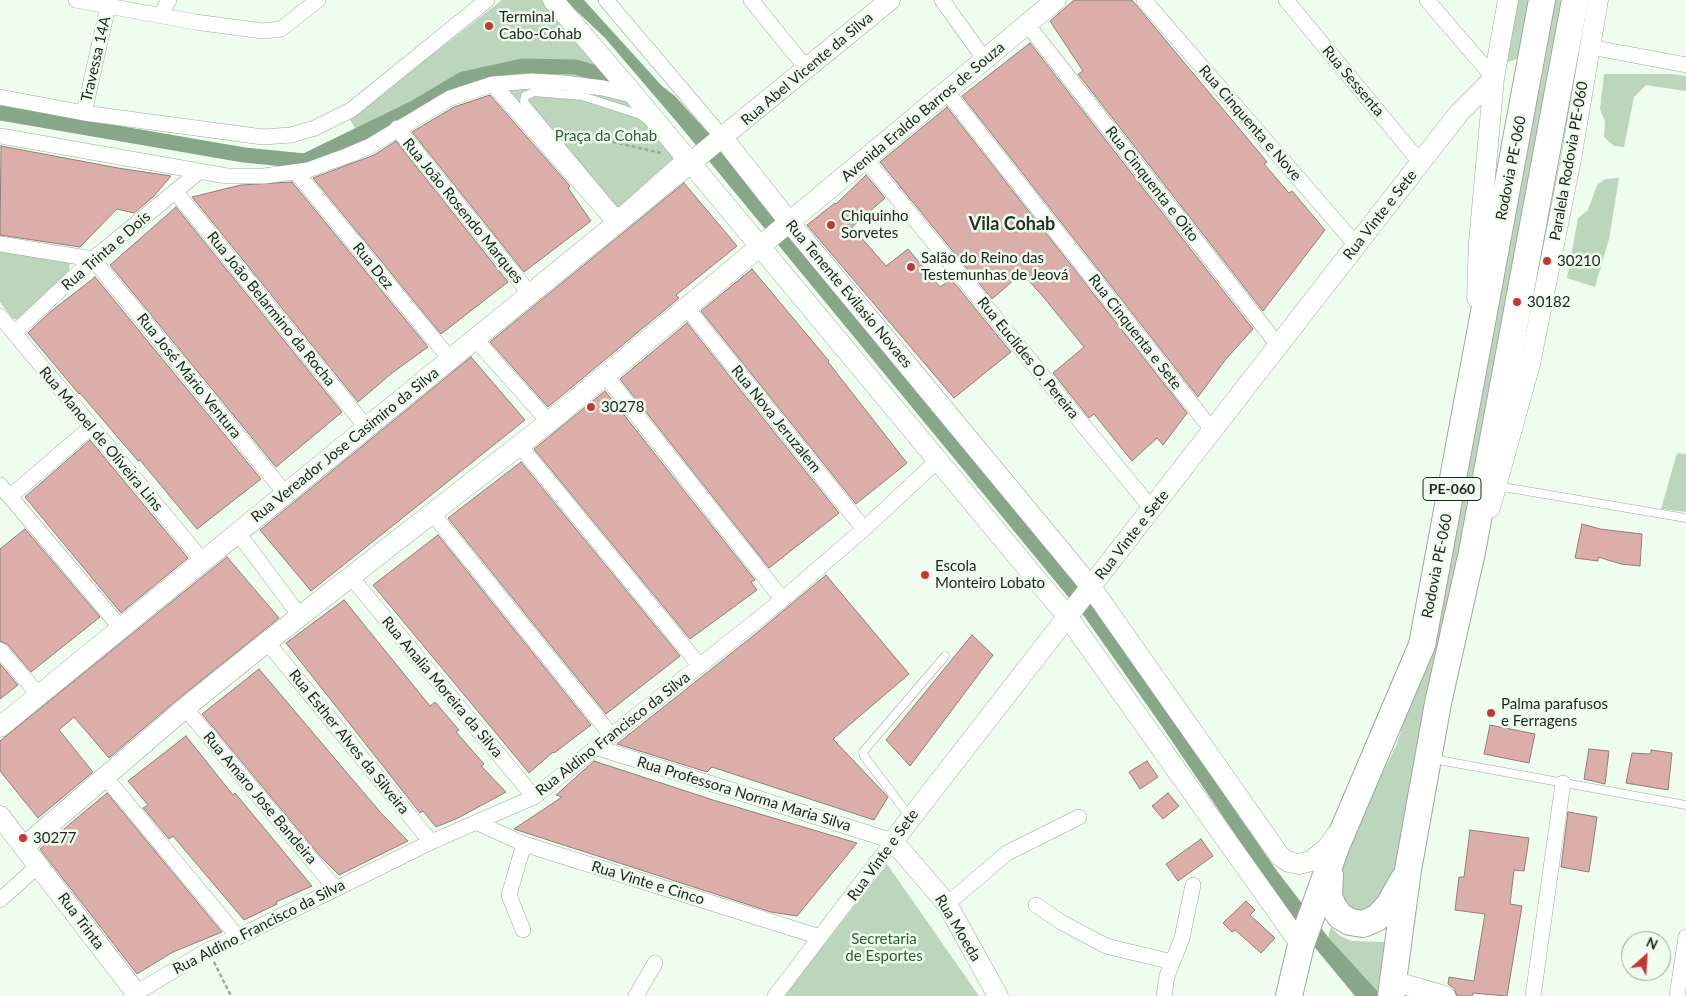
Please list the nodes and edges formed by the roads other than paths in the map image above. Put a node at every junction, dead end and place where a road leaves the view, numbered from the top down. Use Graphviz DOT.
graph roads {
  1 [pos="76,0"];
  2 [pos="169,0"];
  3 [pos="318,0"];
  4 [pos="487,0"];
  5 [pos="553,0"];
  6 [pos="606,0"];
  7 [pos="751,0"];
  8 [pos="942,0"];
  9 [pos="1056,0"];
  10 [pos="1144,0"];
  11 [pos="1286,0"];
  12 [pos="1427,0"];
  13 [pos="1508,0"];
  14 [pos="1542,0"];
  15 [pos="1575,0"];
  16 [pos="1598,0"];
  17 [pos="888,1"];
  18 [pos="108,6"];
  19 [pos="161,14"];
  20 [pos="1027,24"];
  21 [pos="1590,47"];
  22 [pos="985,60"];
  23 [pos="1686,65"];
  24 [pos="807,69"];
  25 [pos="1494,78"];
  26 [pos="493,84"];
  27 [pos="947,92"];
  28 [pos="635,96"];
  29 [pos="0,97"];
  30 [pos="84,113"];
  31 [pos="397,128"];
  32 [pos="0,136"];
  33 [pos="721,140"];
  34 [pos="690,158"];
  35 [pos="866,160"];
  36 [pos="1420,162"];
  37 [pos="200,172"];
  38 [pos="296,172"];
  39 [pos="175,191"];
  40 [pos="616,224"];
  41 [pos="789,224"];
  42 [pos="766,243"];
  43 [pos="0,244"];
  44 [pos="1357,246"];
  45 [pos="93,260"];
  46 [pos="530,294"];
  47 [pos="688,308"];
  48 [pos="0,316"];
  49 [pos="14,333"];
  50 [pos="475,339"];
  51 [pos="1277,344"];
  52 [pos="1475,358"];
  53 [pos="450,360"];
  54 [pos="605,375"];
  55 [pos="550,422"];
  56 [pos="92,427"];
  57 [pos="367,428"];
  58 [pos="1212,430"];
  59 [pos="520,446"];
  60 [pos="937,461"];
  61 [pos="0,485"];
  62 [pos="1497,486"];
  63 [pos="285,493"];
  64 [pos="11,496"];
  65 [pos="1152,509"];
  66 [pos="432,513"];
  67 [pos="1686,518"];
  68 [pos="864,529"];
  69 [pos="238,533"];
  70 [pos="1472,552"];
  71 [pos="203,561"];
  72 [pos="350,576"];
  73 [pos="1090,589"];
  74 [pos="782,599"];
  75 [pos="1070,612"];
  76 [pos="300,616"];
  77 [pos="121,628"];
  78 [pos="267,642"];
  79 [pos="0,650"];
  80 [pos="945,656"];
  81 [pos="700,666"];
  82 [pos="39,695"];
  83 [pos="185,708"];
  84 [pos="0,727"];
  85 [pos="611,735"];
  86 [pos="595,747"];
  87 [pos="1428,758"];
  88 [pos="106,778"];
  89 [pos="1563,783"];
  90 [pos="534,797"];
  91 [pos="1686,805"];
  92 [pos="1351,812"];
  93 [pos="0,816"];
  94 [pos="910,817"];
  95 [pos="1078,817"];
  96 [pos="478,822"];
  97 [pos="893,841"];
  98 [pos="431,842"];
  99 [pos="524,844"];
  100 [pos="25,846"];
  101 [pos="1336,847"];
  102 [pos="39,865"];
  103 [pos="1408,870"];
  104 [pos="1193,884"];
  105 [pos="335,888"];
  106 [pos="0,900"];
  107 [pos="947,904"];
  108 [pos="1036,905"];
  109 [pos="523,930"];
  110 [pos="1686,936"];
  111 [pos="238,937"];
  112 [pos="820,937"];
  113 [pos="1303,941"];
  114 [pos="1172,962"];
  115 [pos="656,963"];
  116 [pos="1391,991"];
  117 [pos="136,994"];
  118 [pos="636,996"];
  119 [pos="775,996"];
  120 [pos="998,996"];
  121 [pos="1164,996"];
  122 [pos="1289,996"];
  123 [pos="1445,996"];
  124 [pos="1533,996"];
  125 [pos="1677,996"];
  1 -- 18 [label="street"];
  2 -- 19 [label="street"];
  3 -- 19 [label="street"];
  4 -- 30 [label="street"];
  5 -- 28 [label="street"];
  6 -- 33 [label="street, Rua Tenente Evilasio Novaes"];
  7 -- 24 [label="street"];
  8 -- 22 [label="street"];
  9 -- 20 [label="street, Avenida Eraldo Barros de Souza"];
  10 -- 44 [label="street, Rua Cinquenta e Nove"];
  11 -- 36 [label="street, Rua Sessenta"];
  12 -- 25 [label="street"];
  13 -- 25 [label="street, PE-060"];
  14 -- 52 [label="highway, Rodovia PE-060 / PE-060"];
  15 -- 70 [label="highway, Rodovia PE-060 / PE-060"];
  16 -- 21 [label="street, Paralela Rodovia PE-060 / PE-060"];
  17 -- 24 [label="street, Rua Abel Vicente da Silva"];
  18 -- 19 [label="street"];
  18 -- 30 [label="street, Travessa 14A"];
  20 -- 22 [label="street, Avenida Eraldo Barros de Souza"];
  20 -- 51 [label="street, Rua Cinquenta e Oito"];
  21 -- 23 [label="street"];
  21 -- 62 [label="street, Paralela Rodovia PE-060 / PE-060"];
  22 -- 27 [label="street, Avenida Eraldo Barros de Souza"];
  24 -- 33 [label="street, Rua Abel Vicente da Silva"];
  25 -- 36 [label="street, Rua Vinte e Sete"];
  25 -- 52 [label="street, PE-060"];
  26 -- 28 [label="street"];
  26 -- 31 [label="street"];
  26 -- 40 [label="street"];
  27 -- 35 [label="street, Avenida Eraldo Barros de Souza"];
  27 -- 58 [label="street, Rua Cinquenta e Sete"];
  28 -- 34 [label="street"];
  29 -- 30 [label="street"];
  31 -- 38 [label="street"];
  31 -- 46 [label="street, Rua João Rosendo Marques"];
  32 -- 37 [label="street"];
  33 -- 34 [label="street, Rua Abel Vicente da Silva"];
  33 -- 41 [label="street, Rua Tenente Evilasio Novaes"];
  34 -- 34 [label="lane"];
  34 -- 40 [label="street, Rua Vereador Jose Casimiro da Silva"];
  34 -- 42 [label="street"];
  35 -- 41 [label="street, Avenida Eraldo Barros de Souza"];
  35 -- 65 [label="street, Rua Euclides O. Pereira"];
  36 -- 44 [label="street, Rua Vinte e Sete"];
  37 -- 38 [label="street"];
  37 -- 39 [label="street, Rua Trinta e Dois"];
  38 -- 53 [label="street, Rua Dez"];
  39 -- 45 [label="street, Rua Trinta e Dois"];
  39 -- 57 [label="street, Rua João Belarmino da Rocha"];
  40 -- 46 [label="street, Rua Vereador Jose Casimiro da Silva"];
  41 -- 42 [label="street, Avenida Eraldo Barros de Souza"];
  41 -- 73 [label="street, Rua Tenente Evilasio Novaes"];
  42 -- 47 [label="street, Avenida Eraldo Barros de Souza"];
  42 -- 60 [label="street"];
  43 -- 45 [label="street"];
  44 -- 51 [label="street, Rua Vinte e Sete"];
  45 -- 49 [label="street, Rua Trinta e Dois"];
  45 -- 63 [label="street, Rua José Mário Ventura"];
  46 -- 50 [label="street, Rua Vereador Jose Casimiro da Silva"];
  47 -- 54 [label="street, Avenida Eraldo Barros de Souza"];
  47 -- 68 [label="street, Rua Nova Jeruzalem"];
  48 -- 49 [label="street, Rua Manoel de Oliveira Lins"];
  49 -- 56 [label="street, Rua Manoel de Oliveira Lins"];
  50 -- 53 [label="street, Rua Vereador Jose Casimiro da Silva"];
  50 -- 55 [label="street"];
  51 -- 58 [label="street, Rua Vinte e Sete"];
  52 -- 92 [label="highway, Rodovia PE-060 / PE-060"];
  53 -- 57 [label="street, Rua Vereador Jose Casimiro da Silva"];
  54 -- 55 [label="street"];
  54 -- 74 [label="street"];
  55 -- 59 [label="street"];
  56 -- 64 [label="street"];
  56 -- 71 [label="street, Rua Manoel de Oliveira Lins"];
  57 -- 63 [label="street, Rua Vereador Jose Casimiro da Silva"];
  58 -- 65 [label="street, Rua Vinte e Sete"];
  59 -- 66 [label="street"];
  59 -- 81 [label="street"];
  60 -- 68 [label="street, Rua Aldino Francisco da Silva"];
  60 -- 75 [label="street"];
  61 -- 64 [label="street"];
  62 -- 67 [label="lane"];
  62 -- 70 [label="street, Paralela Rodovia PE-060 / PE-060"];
  63 -- 69 [label="street, Rua Vereador Jose Casimiro da Silva"];
  64 -- 77 [label="street"];
  65 -- 73 [label="street, Rua Vinte e Sete"];
  66 -- 72 [label="street"];
  66 -- 85 [label="street"];
  68 -- 74 [label="street, Rua Aldino Francisco da Silva"];
  69 -- 71 [label="street, Rua Vereador Jose Casimiro da Silva"];
  69 -- 76 [label="street"];
  70 -- 87 [label="highway, Rodovia PE-060 / PE-060"];
  71 -- 77 [label="street, Rua Vereador Jose Casimiro da Silva"];
  72 -- 76 [label="street"];
  72 -- 90 [label="street, Rua Analia Moreira da Silva"];
  73 -- 75 [label="street, Rua Vinte e Sete"];
  73 -- 92 [label="street, Rua Tenente Evilasio Novaes"];
  74 -- 81 [label="street, Rua Aldino Francisco da Silva"];
  75 -- 94 [label="street, Rua Vinte e Sete"];
  75 -- 113 [label="street"];
  76 -- 78 [label="street"];
  77 -- 82 [label="street, Rua Vereador Jose Casimiro da Silva"];
  78 -- 83 [label="street"];
  78 -- 98 [label="street, Rua Esther Alves da Silveira"];
  79 -- 82 [label="street"];
  80 -- 94 [label="lane"];
  81 -- 85 [label="street, Rua Aldino Francisco da Silva"];
  82 -- 84 [label="street, Rua Vereador Jose Casimiro da Silva"];
  83 -- 88 [label="street"];
  83 -- 105 [label="street, Rua Amaro Jose Bandeira"];
  85 -- 86 [label="street, Rua Aldino Francisco da Silva"];
  86 -- 90 [label="street, Rua Aldino Francisco da Silva"];
  86 -- 97 [label="street, Rua Professora Norma Maria Silva"];
  87 -- 89 [label="lane"];
  87 -- 103 [label="highway, PE-060"];
  88 -- 100 [label="street"];
  88 -- 111 [label="street"];
  89 -- 91 [label="lane"];
  89 -- 124 [label="street"];
  90 -- 96 [label="street, Rua Aldino Francisco da Silva"];
  92 -- 101 [label="highway, Rodovia PE-060 / PE-060"];
  93 -- 100 [label="street, Rua Trinta"];
  94 -- 97 [label="street, Rua Vinte e Sete"];
  95 -- 107 [label="street"];
  96 -- 98 [label="street, Rua Aldino Francisco da Silva"];
  96 -- 99 [label="street, Rua Vinte e Cinco"];
  97 -- 107 [label="street, Rua Moeda"];
  97 -- 112 [label="street, Rua Vinte e Sete"];
  98 -- 105 [label="street, Rua Aldino Francisco da Silva"];
  99 -- 109 [label="street"];
  99 -- 112 [label="street, Rua Vinte e Cinco"];
  100 -- 102 [label="street, Rua Trinta"];
  101 -- 103 [label="highway"];
  101 -- 113 [label="highway, Rodovia PE-060 / PE-060"];
  102 -- 106 [label="street"];
  102 -- 117 [label="street, Rua Trinta"];
  103 -- 116 [label="highway, PE-060"];
  104 -- 114 [label="street"];
  105 -- 111 [label="street, Rua Aldino Francisco da Silva"];
  107 -- 120 [label="street, Rua Moeda"];
  108 -- 114 [label="street"];
  110 -- 125 [label="street"];
  111 -- 117 [label="street, Rua Aldino Francisco da Silva"];
  112 -- 119 [label="street, Rua Vinte e Sete"];
  113 -- 122 [label="highway, Rodovia PE-060 / PE-060"];
  114 -- 121 [label="street"];
  115 -- 118 [label="street"];
  116 -- 123 [label="street"];
}
